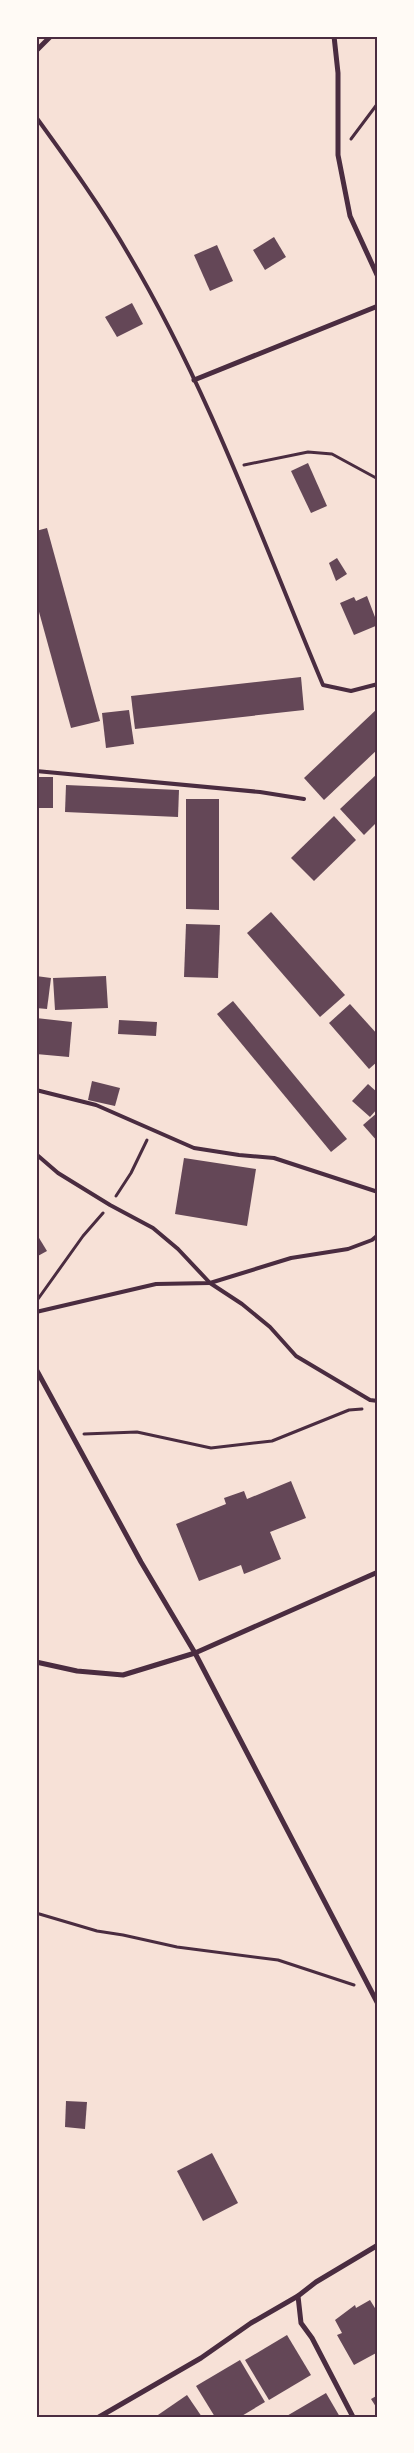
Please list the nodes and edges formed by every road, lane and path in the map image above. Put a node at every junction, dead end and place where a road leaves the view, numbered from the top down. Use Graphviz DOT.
graph roads {
  1 [pos="51,36"];
  2 [pos="334,36"];
  3 [pos="36,51"];
  4 [pos="378,103"];
  5 [pos="36,117"];
  6 [pos="338,155"];
  7 [pos="378,277"];
  8 [pos="378,306"];
  9 [pos="194,380"];
  10 [pos="233,467"];
  11 [pos="378,479"];
  12 [pos="378,684"];
  13 [pos="36,771"];
  14 [pos="304,799"];
  15 [pos="36,1090"];
  16 [pos="153,1128"];
  17 [pos="36,1154"];
  18 [pos="378,1192"];
  19 [pos="110,1205"];
  20 [pos="378,1235"];
  21 [pos="210,1283"];
  22 [pos="36,1302"];
  23 [pos="36,1312"];
  24 [pos="36,1369"];
  25 [pos="378,1401"];
  26 [pos="368,1408"];
  27 [pos="73,1435"];
  28 [pos="378,1572"];
  29 [pos="195,1653"];
  30 [pos="36,1662"];
  31 [pos="36,1913"];
  32 [pos="371,1991"];
  33 [pos="378,2004"];
  34 [pos="378,2245"];
  35 [pos="298,2296"];
  36 [pos="99,2417"];
  37 [pos="353,2417"];
  1 -- 3 [label="street"];
  2 -- 6 [label="street"];
  4 -- 6 [label="path"];
  5 -- 9 [label="lane"];
  6 -- 7 [label="street"];
  8 -- 9 [label="street"];
  9 -- 10 [label="lane"];
  10 -- 11 [label="path"];
  10 -- 12 [label="lane"];
  13 -- 14 [label="lane"];
  15 -- 16 [label="lane"];
  16 -- 18 [label="lane"];
  16 -- 19 [label="path"];
  17 -- 19 [label="lane"];
  19 -- 21 [label="lane"];
  19 -- 22 [label="path"];
  20 -- 21 [label="lane"];
  21 -- 23 [label="lane"];
  21 -- 25 [label="lane"];
  24 -- 27 [label="street"];
  26 -- 27 [label="path"];
  27 -- 29 [label="street"];
  28 -- 29 [label="street"];
  29 -- 30 [label="street"];
  29 -- 32 [label="street"];
  31 -- 32 [label="path"];
  32 -- 33 [label="street"];
  34 -- 35 [label="street"];
  35 -- 36 [label="street"];
  35 -- 37 [label="street"];
}
